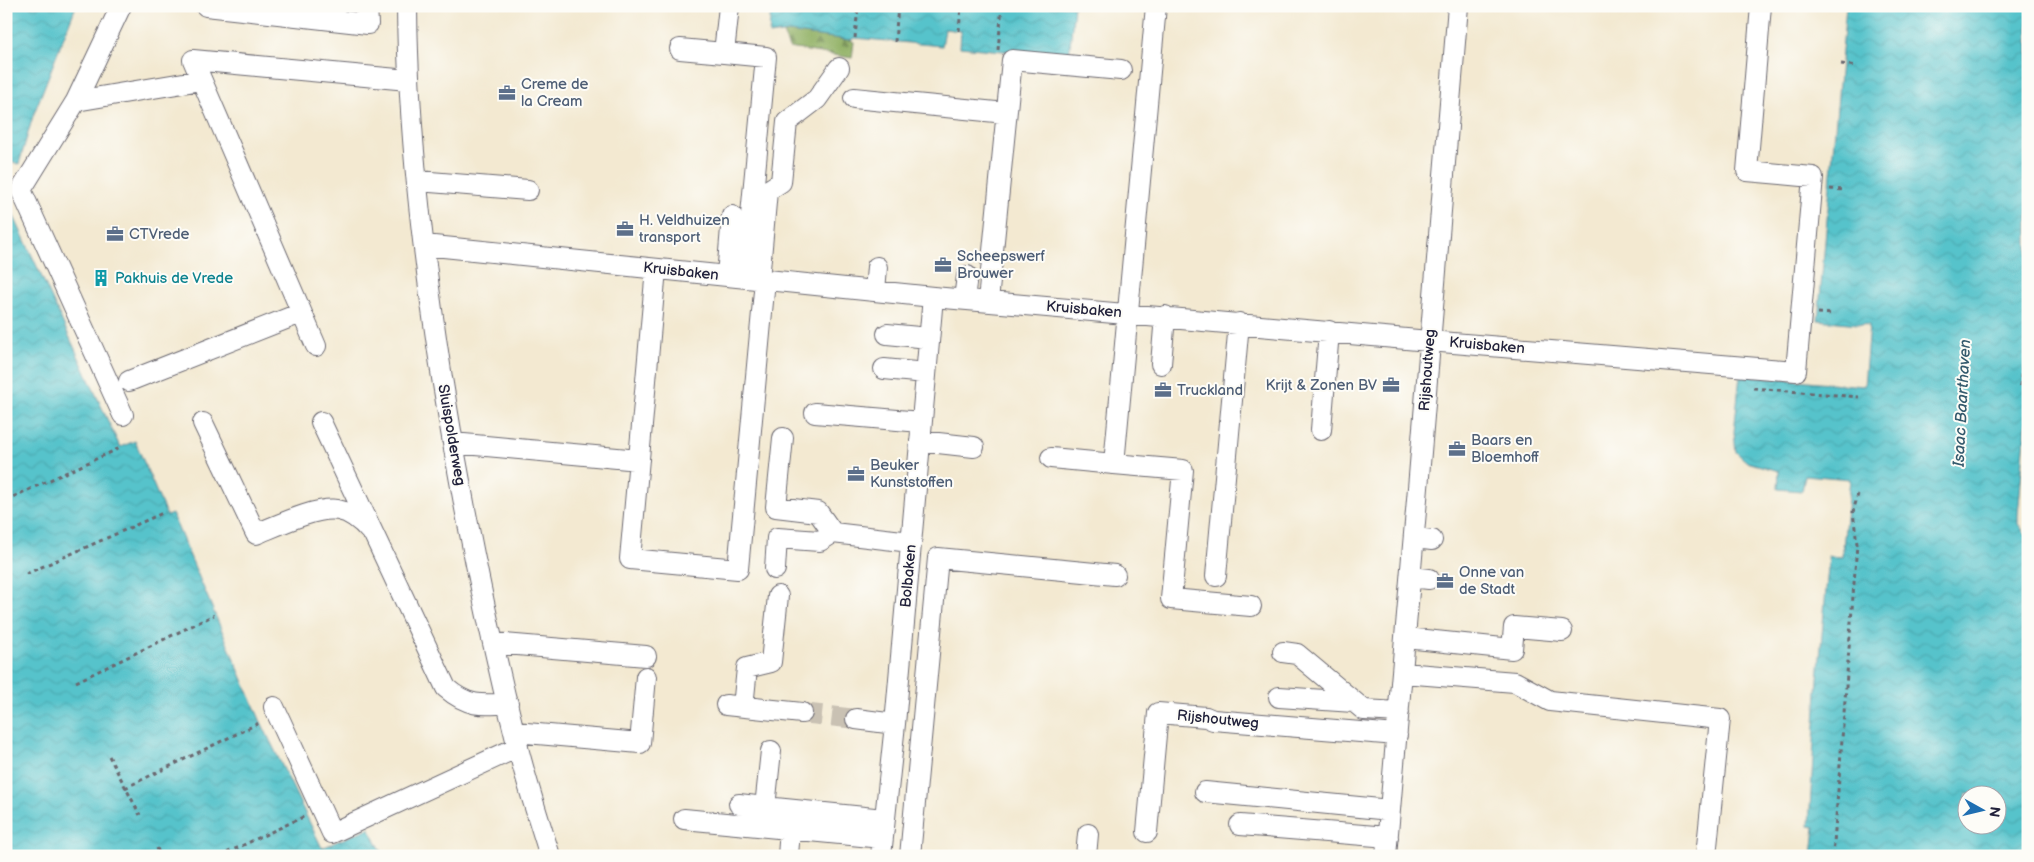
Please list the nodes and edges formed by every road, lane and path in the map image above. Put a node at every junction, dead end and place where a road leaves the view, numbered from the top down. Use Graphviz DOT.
graph roads {
  1 [pos="121,6"];
  2 [pos="206,6"];
  3 [pos="367,6"];
  4 [pos="407,6"];
  5 [pos="729,6"];
  6 [pos="858,6"];
  7 [pos="898,6"];
  8 [pos="962,6"];
  9 [pos="1002,6"];
  10 [pos="1156,6"];
  11 [pos="1458,6"];
  12 [pos="1761,6"];
  13 [pos="959,31"];
  14 [pos="855,38"];
  15 [pos="894,42"];
  16 [pos="680,49"];
  17 [pos="998,50"];
  18 [pos="724,53"];
  19 [pos="1841,64"];
  20 [pos="1857,66"];
  21 [pos="839,68"];
  22 [pos="1121,70"];
  23 [pos="201,80"];
  24 [pos="408,80"];
  25 [pos="854,98"];
  26 [pos="76,101"];
  27 [pos="1006,113"];
  28 [pos="418,181"];
  29 [pos="1830,188"];
  30 [pos="528,190"];
  31 [pos="1846,190"];
  32 [pos="732,216"];
  33 [pos="424,245"];
  34 [pos="878,268"];
  35 [pos="656,269"];
  36 [pos="967,276"];
  37 [pos="749,278"];
  38 [pos="875,291"];
  39 [pos="933,297"];
  40 [pos="964,299"];
  41 [pos="988,301"];
  42 [pos="2028,306"];
  43 [pos="1817,312"];
  44 [pos="301,313"];
  45 [pos="1128,313"];
  46 [pos="1834,314"];
  47 [pos="1171,317"];
  48 [pos="1239,323"];
  49 [pos="1329,331"];
  50 [pos="887,334"];
  51 [pos="929,338"];
  52 [pos="1430,341"];
  53 [pos="316,346"];
  54 [pos="1167,364"];
  55 [pos="884,369"];
  56 [pos="926,373"];
  57 [pos="129,382"];
  58 [pos="2020,386"];
  59 [pos="1745,387"];
  60 [pos="1859,397"];
  61 [pos="815,413"];
  62 [pos="122,415"];
  63 [pos="321,422"];
  64 [pos="203,423"];
  65 [pos="1321,430"];
  66 [pos="921,432"];
  67 [pos="783,438"];
  68 [pos="453,443"];
  69 [pos="974,447"];
  70 [pos="120,448"];
  71 [pos="1051,458"];
  72 [pos="639,460"];
  73 [pos="1114,464"];
  74 [pos="1858,494"];
  75 [pos="6,500"];
  76 [pos="165,512"];
  77 [pos="833,533"];
  78 [pos="374,536"];
  79 [pos="911,542"];
  80 [pos="775,569"];
  81 [pos="26,574"];
  82 [pos="1116,575"];
  83 [pos="1216,576"];
  84 [pos="778,596"];
  85 [pos="1251,606"];
  86 [pos="214,615"];
  87 [pos="1562,631"];
  88 [pos="1406,638"];
  89 [pos="494,643"];
  90 [pos="1283,652"];
  91 [pos="646,656"];
  92 [pos="1403,673"];
  93 [pos="646,677"];
  94 [pos="76,682"];
  95 [pos="1279,697"];
  96 [pos="1354,702"];
  97 [pos="508,704"];
  98 [pos="1399,712"];
  99 [pos="802,713"];
  100 [pos="267,715"];
  101 [pos="856,719"];
  102 [pos="895,724"];
  103 [pos="1397,735"];
  104 [pos="516,739"];
  105 [pos="771,751"];
  106 [pos="109,756"];
  107 [pos="125,788"];
  108 [pos="1205,792"];
  109 [pos="739,804"];
  110 [pos="765,807"];
  111 [pos="1390,810"];
  112 [pos="140,815"];
  113 [pos="307,815"];
  114 [pos="684,819"];
  115 [pos="1240,825"];
  116 [pos="790,829"];
  117 [pos="1147,832"];
  118 [pos="1088,834"];
  119 [pos="882,837"];
  120 [pos="1387,846"];
  121 [pos="156,848"];
  122 [pos="160,856"];
  123 [pos="220,856"];
  124 [pos="550,856"];
  125 [pos="788,856"];
  126 [pos="910,856"];
  127 [pos="1086,856"];
  128 [pos="1706,856"];
  129 [pos="1832,856"];
  1 -- 26 [label="street"];
  2 -- 3 [label="street"];
  4 -- 24 [label="street, Sluispolderweg"];
  5 -- 18 [label="street"];
  6 -- 14 [label="path"];
  7 -- 15 [label="path"];
  8 -- 13 [label="path"];
  9 -- 17 [label="path"];
  10 -- 45 [label="street"];
  11 -- 52 [label="street, Rijshoutweg"];
  12 -- 52 [label="street, Kruisbaken"];
  16 -- 18 [label="street"];
  18 -- 37 [label="street"];
  19 -- 20 [label="path"];
  21 -- 37 [label="street"];
  22 -- 27 [label="street"];
  23 -- 24 [label="street"];
  23 -- 26 [label="street"];
  23 -- 44 [label="street"];
  24 -- 28 [label="street, Sluispolderweg"];
  25 -- 27 [label="street"];
  26 -- 62 [label="street"];
  27 -- 41 [label="street"];
  28 -- 30 [label="street"];
  28 -- 33 [label="street, Sluispolderweg"];
  29 -- 31 [label="path"];
  32 -- 37 [label="street"];
  33 -- 35 [label="street, Kruisbaken"];
  33 -- 68 [label="street, Sluispolderweg"];
  34 -- 38 [label="street"];
  35 -- 37 [label="street, Kruisbaken"];
  35 -- 72 [label="street"];
  36 -- 40 [label="street"];
  37 -- 38 [label="street, Kruisbaken"];
  37 -- 72 [label="street"];
  38 -- 39 [label="street, Kruisbaken"];
  39 -- 40 [label="street, Kruisbaken"];
  39 -- 51 [label="street, Bolbaken"];
  40 -- 41 [label="street, Kruisbaken"];
  41 -- 45 [label="street, Kruisbaken"];
  42 -- 58 [label="path"];
  43 -- 46 [label="path"];
  44 -- 53 [label="street"];
  44 -- 57 [label="street"];
  45 -- 47 [label="street, Kruisbaken"];
  45 -- 73 [label="street"];
  47 -- 48 [label="street, Kruisbaken"];
  47 -- 54 [label="street"];
  48 -- 49 [label="street, Kruisbaken"];
  48 -- 83 [label="street"];
  49 -- 52 [label="street, Kruisbaken"];
  49 -- 65 [label="street"];
  50 -- 51 [label="street"];
  51 -- 56 [label="street, Bolbaken"];
  52 -- 88 [label="street, Rijshoutweg"];
  55 -- 56 [label="street"];
  56 -- 66 [label="street, Bolbaken"];
  59 -- 60 [label="path"];
  61 -- 66 [label="street"];
  63 -- 78 [label="street"];
  64 -- 78 [label="street"];
  66 -- 69 [label="street"];
  66 -- 79 [label="street, Bolbaken"];
  67 -- 77 [label="street"];
  68 -- 72 [label="street"];
  68 -- 89 [label="street, Sluispolderweg"];
  70 -- 75 [label="path"];
  71 -- 73 [label="street"];
  73 -- 85 [label="street"];
  74 -- 129 [label="path"];
  76 -- 81 [label="path"];
  77 -- 79 [label="street"];
  77 -- 80 [label="street"];
  78 -- 97 [label="street"];
  79 -- 102 [label="street, Bolbaken"];
  82 -- 126 [label="street"];
  84 -- 99 [label="street"];
  86 -- 94 [label="path"];
  87 -- 88 [label="street"];
  88 -- 92 [label="street, Rijshoutweg"];
  89 -- 91 [label="street"];
  89 -- 97 [label="street, Sluispolderweg"];
  90 -- 96 [label="street"];
  92 -- 98 [label="street, Rijshoutweg"];
  92 -- 128 [label="street"];
  93 -- 104 [label="street"];
  95 -- 96 [label="street"];
  96 -- 98 [label="street"];
  97 -- 104 [label="street, Sluispolderweg"];
  98 -- 103 [label="street, Rijshoutweg"];
  100 -- 104 [label="street"];
  100 -- 107 [label="path"];
  101 -- 102 [label="street"];
  102 -- 119 [label="street, Bolbaken"];
  103 -- 111 [label="street, Rijshoutweg"];
  103 -- 117 [label="street, Rijshoutweg"];
  104 -- 124 [label="street, Sluispolderweg"];
  105 -- 110 [label="street"];
  106 -- 107 [label="path"];
  107 -- 112 [label="path"];
  108 -- 111 [label="street"];
  109 -- 110 [label="street"];
  110 -- 119 [label="street"];
  111 -- 120 [label="street, Rijshoutweg"];
  113 -- 123 [label="path"];
  114 -- 116 [label="street"];
  115 -- 120 [label="street, Rijshoutweg"];
  116 -- 119 [label="street"];
  116 -- 125 [label="street"];
  118 -- 127 [label="street"];
  121 -- 122 [label="path"];
}
